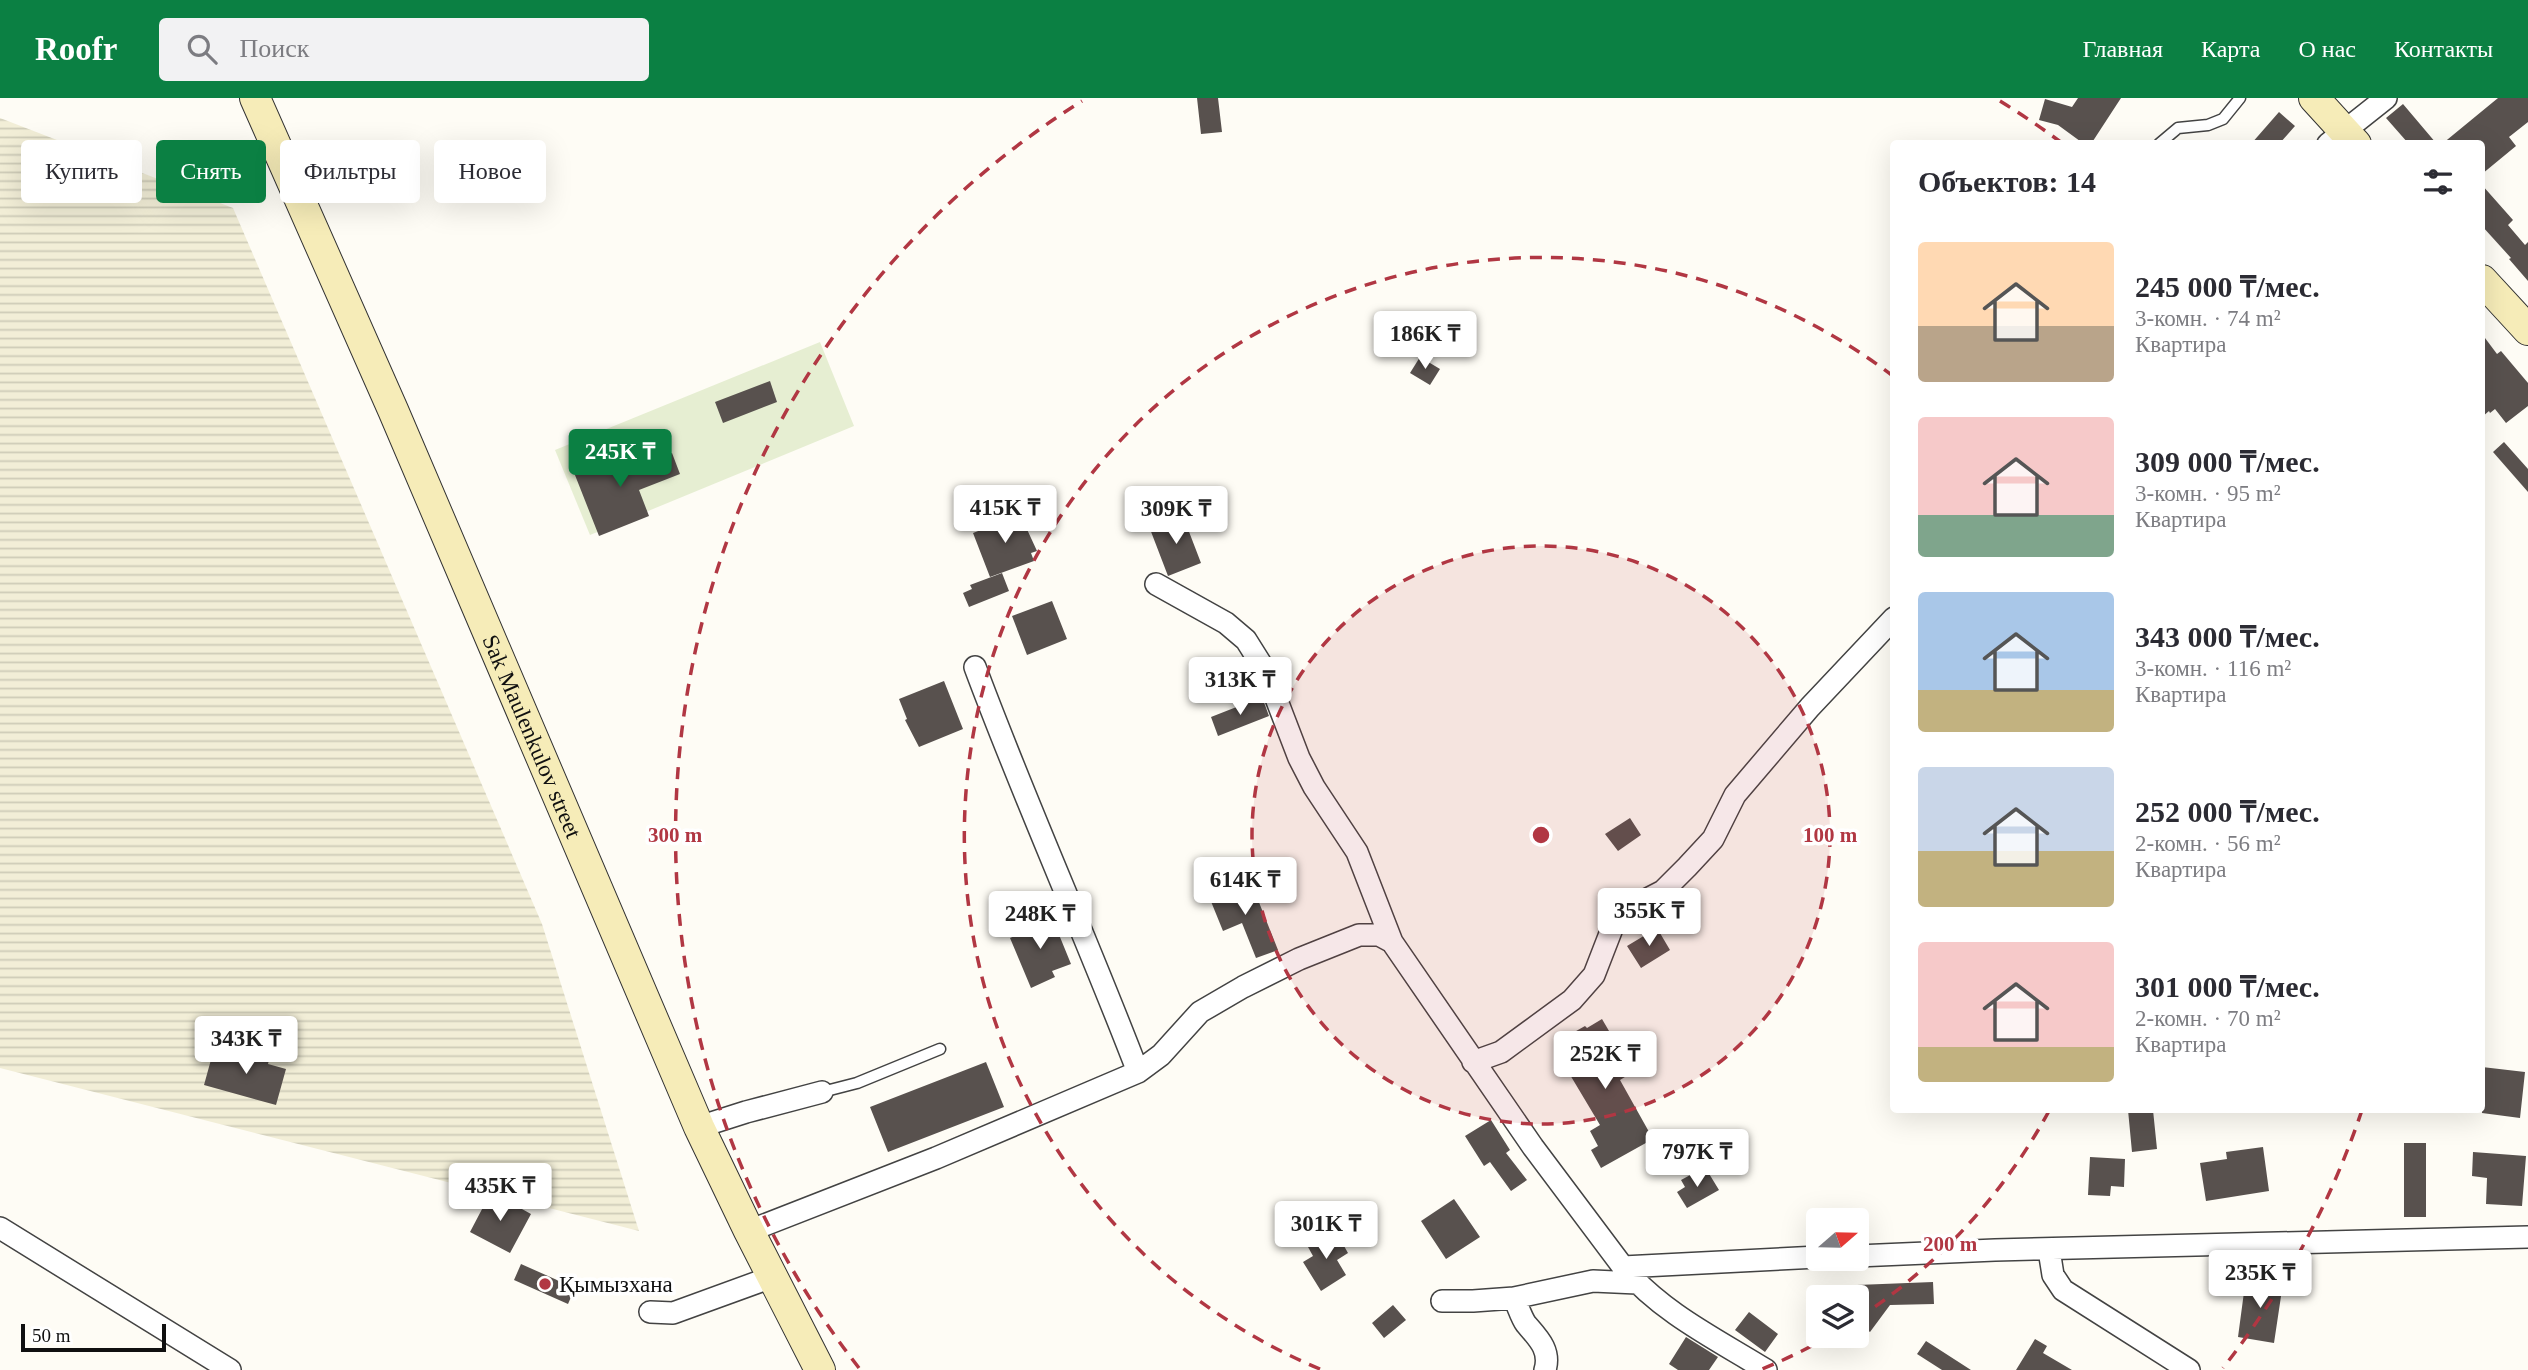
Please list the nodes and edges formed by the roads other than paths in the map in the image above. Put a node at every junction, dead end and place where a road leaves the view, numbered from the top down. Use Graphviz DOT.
graph roads {
  1 [pos="255,98"];
  2 [pos="2240,98"];
  3 [pos="2314,98"];
  4 [pos="2386,98"];
  5 [pos="2342,139"];
  6 [pos="2164,140"];
  7 [pos="2485,282"];
  8 [pos="2528,330"];
  9 [pos="1156,584"];
  10 [pos="1890,624"];
  11 [pos="975,667"];
  12 [pos="1392,942"];
  13 [pos="940,1049"];
  14 [pos="1473,1062"];
  15 [pos="1138,1072"];
  16 [pos="822,1092"];
  17 [pos="699,1127"];
  18 [pos="0,1228"];
  19 [pos="748,1231"];
  20 [pos="2528,1237"];
  21 [pos="2049,1250"];
  22 [pos="1869,1256"];
  23 [pos="1806,1258"];
  24 [pos="1630,1275"];
  25 [pos="772,1277"];
  26 [pos="1514,1298"];
  27 [pos="1442,1301"];
  28 [pos="650,1312"];
  29 [pos="230,1370"];
  30 [pos="820,1370"];
  31 [pos="1545,1370"];
  32 [pos="1766,1370"];
  33 [pos="2189,1370"];
  1 -- 17 [label="main road, Sak Maulenkulov street"];
  2 -- 6 [label="lane"];
  3 -- 5 [label="main road"];
  4 -- 5 [label="street"];
  7 -- 8 [label="main road"];
  9 -- 12 [label="street"];
  10 -- 14 [label="street"];
  11 -- 15 [label="street"];
  12 -- 14 [label="street"];
  12 -- 15 [label="street"];
  13 -- 16 [label="lane"];
  14 -- 24 [label="street"];
  15 -- 19 [label="street"];
  16 -- 17 [label="street"];
  17 -- 19 [label="main road, Sak Maulenkulov street"];
  18 -- 29 [label="street"];
  19 -- 25 [label="main road, Sak Maulenkulov street"];
  20 -- 21 [label="street"];
  21 -- 22 [label="street"];
  21 -- 33 [label="street"];
  23 -- 24 [label="street"];
  24 -- 26 [label="street"];
  24 -- 32 [label="street"];
  25 -- 28 [label="street"];
  25 -- 30 [label="main road, Sak Maulenkulov street"];
  26 -- 27 [label="street"];
  26 -- 31 [label="street"];
}
